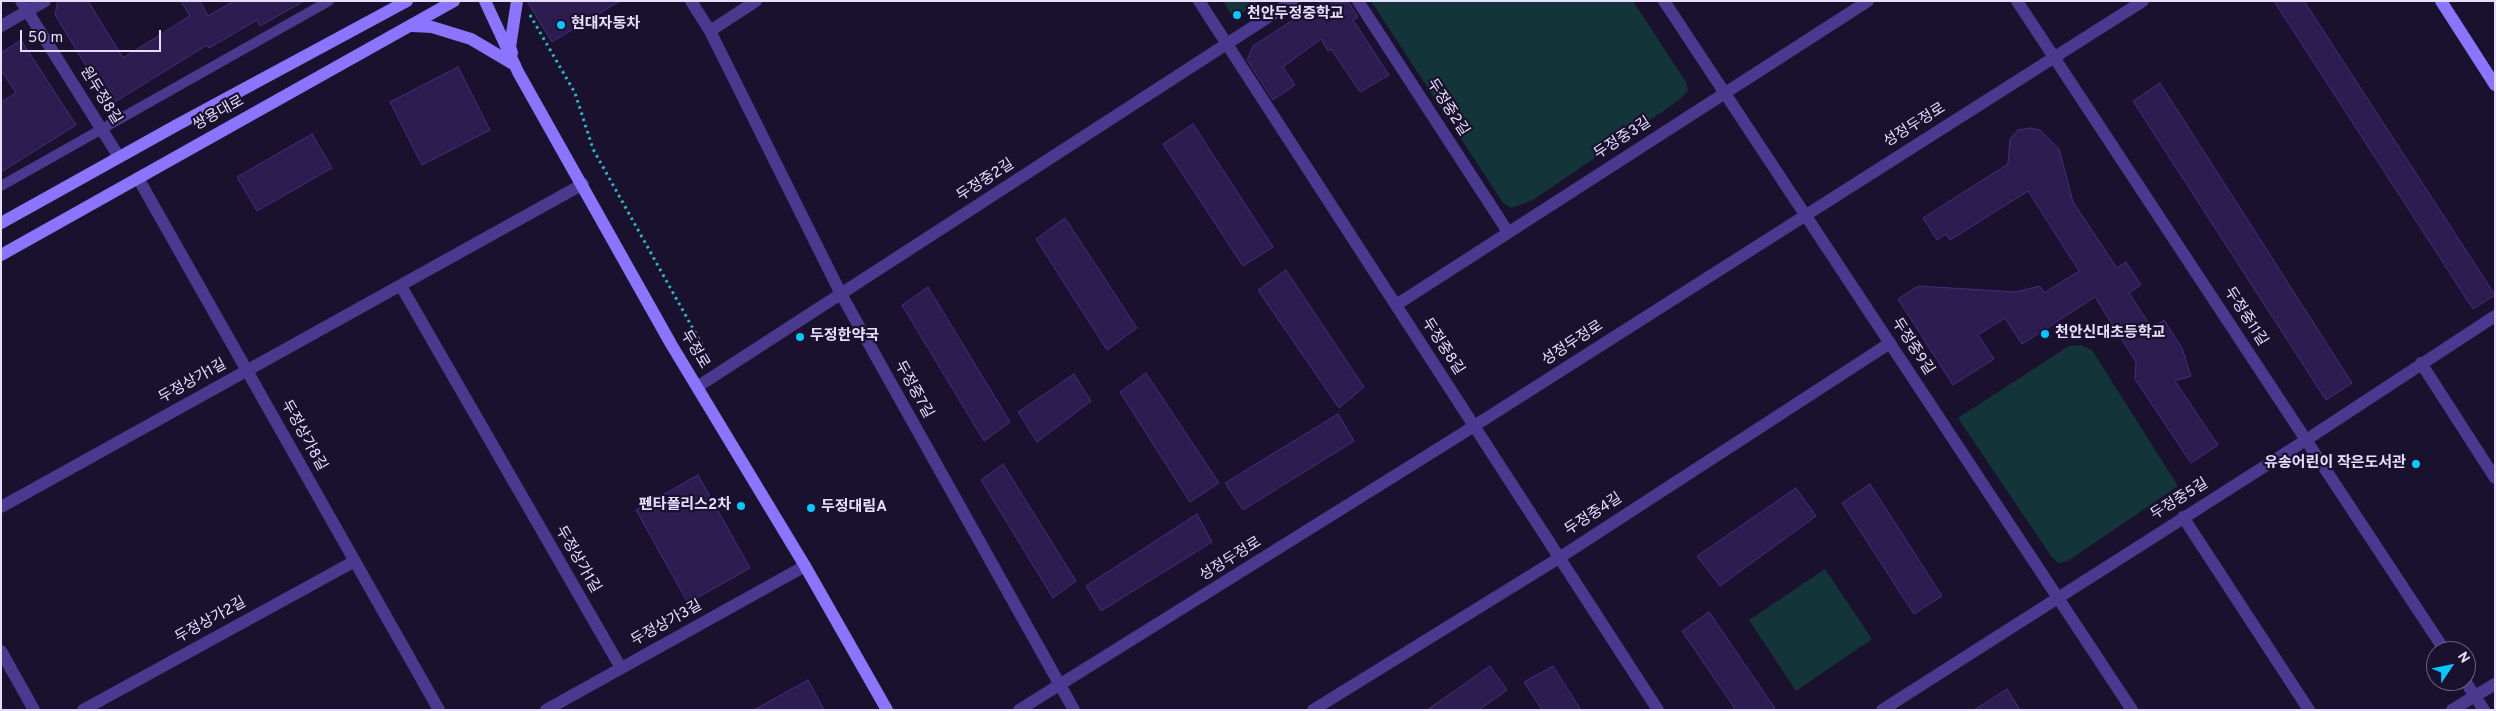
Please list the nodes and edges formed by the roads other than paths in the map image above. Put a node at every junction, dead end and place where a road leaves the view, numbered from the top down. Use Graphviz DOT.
graph roads {
  1 [pos="45,1"];
  2 [pos="329,1"];
  3 [pos="454,1"];
  4 [pos="485,1"];
  5 [pos="517,1"];
  6 [pos="691,1"];
  7 [pos="756,1"];
  8 [pos="1199,1"];
  9 [pos="1293,1"];
  10 [pos="1358,1"];
  11 [pos="1664,1"];
  12 [pos="2017,1"];
  13 [pos="2143,1"];
  14 [pos="2441,1"];
  15 [pos="402,3"];
  16 [pos="1860,3"];
  17 [pos="24,6"];
  18 [pos="1,26"];
  19 [pos="412,26"];
  20 [pos="710,31"];
  21 [pos="1227,44"];
  22 [pos="2055,59"];
  23 [pos="515,65"];
  24 [pos="2495,85"];
  25 [pos="1725,93"];
  26 [pos="101,129"];
  27 [pos="118,157"];
  28 [pos="138,178"];
  29 [pos="582,184"];
  30 [pos="1,186"];
  31 [pos="1805,214"];
  32 [pos="1,223"];
  33 [pos="1508,232"];
  34 [pos="1,256"];
  35 [pos="401,286"];
  36 [pos="842,294"];
  37 [pos="1396,305"];
  38 [pos="2495,316"];
  39 [pos="1890,343"];
  40 [pos="2422,363"];
  41 [pos="247,370"];
  42 [pos="697,388"];
  43 [pos="1474,426"];
  44 [pos="2306,440"];
  45 [pos="2495,478"];
  46 [pos="1,507"];
  47 [pos="2183,517"];
  48 [pos="1559,558"];
  49 [pos="355,561"];
  50 [pos="805,566"];
  51 [pos="2058,597"];
  52 [pos="2438,641"];
  53 [pos="1,651"];
  54 [pos="620,668"];
  55 [pos="2495,684"];
  56 [pos="1060,686"];
  57 [pos="2472,691"];
  58 [pos="2475,696"];
  59 [pos="34,710"];
  60 [pos="83,710"];
  61 [pos="439,710"];
  62 [pos="546,710"];
  63 [pos="887,710"];
  64 [pos="1018,710"];
  65 [pos="1074,710"];
  66 [pos="1313,710"];
  67 [pos="1658,710"];
  68 [pos="1882,710"];
  69 [pos="2132,710"];
  70 [pos="2309,710"];
  71 [pos="2452,710"];
  72 [pos="2484,710"];
  1 -- 17 [label="street"];
  2 -- 26 [label="lane"];
  3 -- 19 [label="street, 쌍용대로"];
  4 -- 23 [label="street, 두정로"];
  5 -- 23 [label="street"];
  6 -- 20 [label="street, 두정중7길"];
  7 -- 20 [label="street"];
  8 -- 21 [label="street, 두정중8길"];
  9 -- 21 [label="street, 두정중2길"];
  10 -- 33 [label="street, 두정중2길"];
  11 -- 25 [label="street, 두정중9길"];
  12 -- 22 [label="street, 두정중11길"];
  13 -- 22 [label="street, 성정두정로"];
  14 -- 24 [label="street"];
  15 -- 27 [label="street, 쌍용대로"];
  16 -- 25 [label="street, 두정중3길"];
  17 -- 18 [label="street"];
  17 -- 26 [label="street, 원두정8길"];
  19 -- 23 [label="street"];
  19 -- 28 [label="street, 쌍용대로"];
  20 -- 36 [label="street, 두정중7길"];
  21 -- 36 [label="street, 두정중2길"];
  21 -- 37 [label="street, 두정중8길"];
  22 -- 31 [label="street, 성정두정로"];
  22 -- 44 [label="street, 두정중11길"];
  23 -- 29 [label="street, 두정로"];
  25 -- 31 [label="street, 두정중9길"];
  25 -- 33 [label="street, 두정중3길"];
  26 -- 27 [label="street, 원두정8길"];
  26 -- 30 [label="lane"];
  27 -- 32 [label="street, 쌍용대로"];
  28 -- 34 [label="street, 쌍용대로"];
  28 -- 41 [label="street, 두정상가8길"];
  29 -- 35 [label="street, 두정상가1길"];
  29 -- 42 [label="street, 두정로"];
  31 -- 39 [label="street, 두정중9길"];
  31 -- 43 [label="street, 성정두정로"];
  33 -- 37 [label="street, 두정중3길"];
  35 -- 41 [label="street, 두정상가1길"];
  35 -- 54 [label="street, 두정상가1길"];
  36 -- 42 [label="street, 두정중2길"];
  36 -- 56 [label="street, 두정중7길"];
  37 -- 43 [label="street, 두정중8길"];
  38 -- 40 [label="street, 두정중5길"];
  39 -- 48 [label="street, 두정중4길"];
  39 -- 51 [label="street, 두정중9길"];
  40 -- 44 [label="street, 두정중5길"];
  40 -- 45 [label="street"];
  41 -- 46 [label="street, 두정상가1길"];
  41 -- 49 [label="street, 두정상가8길"];
  42 -- 50 [label="street, 두정로"];
  43 -- 48 [label="street, 두정중8길"];
  43 -- 56 [label="street, 성정두정로"];
  44 -- 47 [label="street, 두정중5길"];
  44 -- 52 [label="street, 두정중11길"];
  47 -- 51 [label="street, 두정중5길"];
  47 -- 70 [label="street"];
  48 -- 66 [label="street, 두정중4길"];
  48 -- 67 [label="street, 두정중8길"];
  49 -- 60 [label="street, 두정상가2길"];
  49 -- 61 [label="street, 두정상가8길"];
  50 -- 54 [label="street, 두정상가3길"];
  50 -- 63 [label="street, 두정로"];
  51 -- 68 [label="street, 두정중5길"];
  51 -- 69 [label="street, 두정중9길"];
  53 -- 59 [label="street"];
  54 -- 62 [label="street, 두정상가3길"];
  55 -- 58 [label="street"];
  56 -- 64 [label="street, 성정두정로"];
  56 -- 65 [label="street, 두정중7길"];
  57 -- 58 [label="street"];
  58 -- 71 [label="street"];
  58 -- 72 [label="street"];
}
